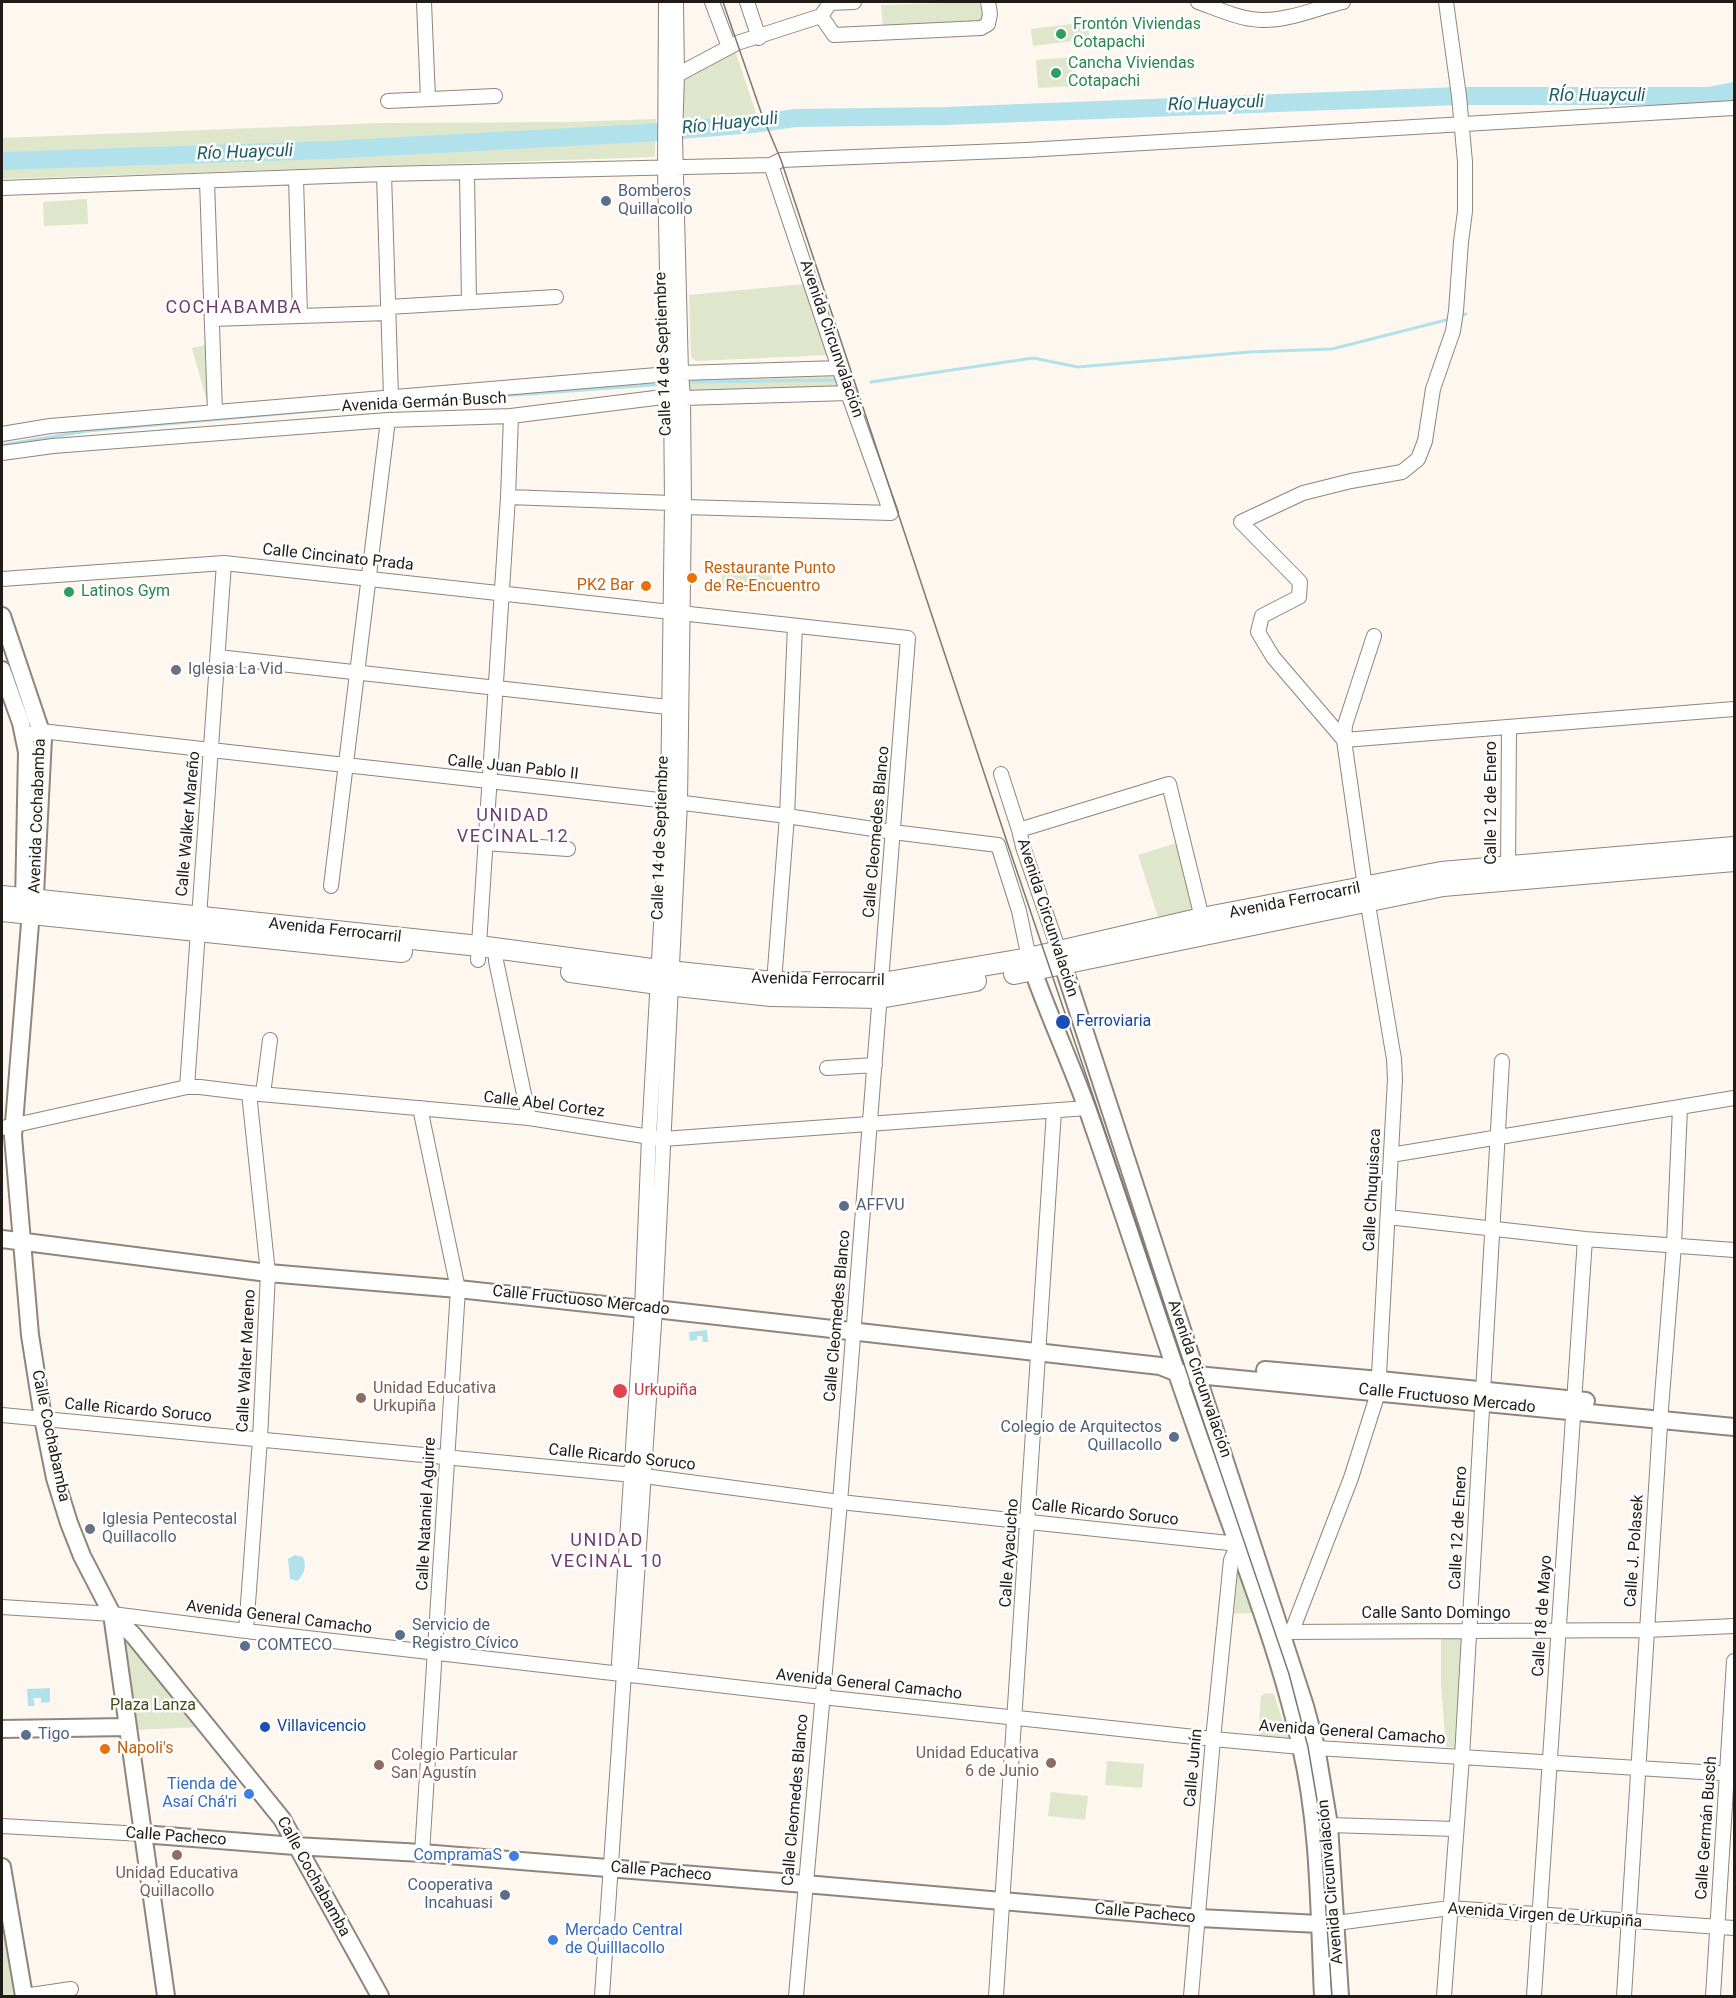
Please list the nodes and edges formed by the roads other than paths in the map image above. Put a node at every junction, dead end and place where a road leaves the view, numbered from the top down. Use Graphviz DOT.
graph roads {
  1 [pos="424,2"];
  2 [pos="666,2"];
  3 [pos="676,2"];
  4 [pos="712,2"];
  5 [pos="747,2"];
  6 [pos="854,2"];
  7 [pos="988,2"];
  8 [pos="1198,2"];
  9 [pos="1236,2"];
  10 [pos="1343,2"];
  11 [pos="1446,2"];
  12 [pos="1323,4"];
  13 [pos="821,16"];
  14 [pos="1238,16"];
  15 [pos="759,38"];
  16 [pos="729,47"];
  17 [pos="671,74"];
  18 [pos="495,96"];
  19 [pos="428,99"];
  20 [pos="388,101"];
  21 [pos="1734,108"];
  22 [pos="1461,126"];
  23 [pos="771,165"];
  24 [pos="671,167"];
  25 [pos="467,173"];
  26 [pos="384,174"];
  27 [pos="296,178"];
  28 [pos="207,181"];
  29 [pos="2,188"];
  30 [pos="556,297"];
  31 [pos="469,302"];
  32 [pos="388,310"];
  33 [pos="300,316"];
  34 [pos="212,319"];
  35 [pos="839,368"];
  36 [pos="675,374"];
  37 [pos="849,393"];
  38 [pos="391,396"];
  39 [pos="677,397"];
  40 [pos="215,412"];
  41 [pos="511,416"];
  42 [pos="388,420"];
  43 [pos="2,434"];
  44 [pos="2,453"];
  45 [pos="508,497"];
  46 [pos="678,505"];
  47 [pos="224,563"];
  48 [pos="368,578"];
  49 [pos="2,579"];
  50 [pos="501,593"];
  51 [pos="676,613"];
  52 [pos="2,616"];
  53 [pos="795,626"];
  54 [pos="1374,636"];
  55 [pos="908,638"];
  56 [pos="218,657"];
  57 [pos="2,670"];
  58 [pos="357,672"];
  59 [pos="495,687"];
  60 [pos="676,708"];
  61 [pos="1734,710"];
  62 [pos="1509,727"];
  63 [pos="33,733"];
  64 [pos="1344,740"];
  65 [pos="212,751"];
  66 [pos="346,765"];
  67 [pos="1001,774"];
  68 [pos="489,782"];
  69 [pos="674,802"];
  70 [pos="787,816"];
  71 [pos="1019,830"];
  72 [pos="893,832"];
  73 [pos="485,843"];
  74 [pos="998,845"];
  75 [pos="1734,848"];
  76 [pos="568,849"];
  77 [pos="1734,861"];
  78 [pos="1508,872"];
  79 [pos="331,886"];
  80 [pos="1367,894"];
  81 [pos="2,896"];
  82 [pos="29,910"];
  83 [pos="2,911"];
  84 [pos="1202,918"];
  85 [pos="197,924"];
  86 [pos="487,954"];
  87 [pos="1060,958"];
  88 [pos="1031,964"];
  89 [pos="665,977"];
  90 [pos="774,981"];
  91 [pos="881,991"];
  92 [pos="270,1040"];
  93 [pos="1503,1061"];
  94 [pos="875,1065"];
  95 [pos="827,1068"];
  96 [pos="187,1087"];
  97 [pos="256,1093"];
  98 [pos="1734,1098"];
  99 [pos="420,1108"];
  100 [pos="1087,1108"];
  101 [pos="1680,1108"];
  102 [pos="1054,1111"];
  103 [pos="530,1118"];
  104 [pos="871,1124"];
  105 [pos="8,1127"];
  106 [pos="1498,1137"];
  107 [pos="656,1138"];
  108 [pos="1391,1155"];
  109 [pos="1388,1217"];
  110 [pos="1493,1228"];
  111 [pos="2,1239"];
  112 [pos="1585,1239"];
  113 [pos="21,1242"];
  114 [pos="1674,1245"];
  115 [pos="1734,1250"];
  116 [pos="268,1273"];
  117 [pos="458,1289"];
  118 [pos="649,1309"];
  119 [pos="853,1332"];
  120 [pos="1039,1353"];
  121 [pos="1181,1367"];
  122 [pos="1379,1386"];
  123 [pos="1483,1397"];
  124 [pos="1573,1406"];
  125 [pos="2,1415"];
  126 [pos="1661,1415"];
  127 [pos="1734,1417"];
  128 [pos="43,1418"];
  129 [pos="1734,1427"];
  130 [pos="260,1439"];
  131 [pos="447,1456"];
  132 [pos="638,1475"];
  133 [pos="840,1502"];
  134 [pos="1028,1521"];
  135 [pos="1238,1544"];
  136 [pos="2,1607"];
  137 [pos="112,1614"];
  138 [pos="1734,1626"];
  139 [pos="1558,1629"];
  140 [pos="1647,1630"];
  141 [pos="246,1631"];
  142 [pos="1470,1631"];
  143 [pos="1287,1632"];
  144 [pos="435,1652"];
  145 [pos="1734,1661"];
  146 [pos="624,1673"];
  147 [pos="822,1697"];
  148 [pos="1015,1718"];
  149 [pos="127,1727"];
  150 [pos="2,1729"];
  151 [pos="1213,1739"];
  152 [pos="1309,1747"];
  153 [pos="1462,1756"];
  154 [pos="1549,1762"];
  155 [pos="1638,1767"];
  156 [pos="1731,1774"];
  157 [pos="1329,1825"];
  158 [pos="2,1826"];
  159 [pos="1455,1829"];
  160 [pos="142,1834"];
  161 [pos="295,1846"];
  162 [pos="422,1853"];
  163 [pos="2,1867"];
  164 [pos="611,1868"];
  165 [pos="805,1884"];
  166 [pos="1002,1901"];
  167 [pos="1450,1908"];
  168 [pos="1539,1914"];
  169 [pos="1199,1918"];
  170 [pos="1629,1921"];
  171 [pos="1336,1923"];
  172 [pos="1319,1924"];
  173 [pos="1718,1927"];
  174 [pos="1734,1928"];
  175 [pos="71,1989"];
  176 [pos="24,1996"];
  177 [pos="166,1996"];
  178 [pos="380,1996"];
  179 [pos="602,1996"];
  180 [pos="796,1996"];
  181 [pos="996,1996"];
  182 [pos="1191,1996"];
  183 [pos="1323,1996"];
  184 [pos="1340,1996"];
  185 [pos="1444,1996"];
  186 [pos="1534,1996"];
  187 [pos="1624,1996"];
  188 [pos="1713,1996"];
  1 -- 19 [label="street"];
  2 -- 17 [label="street, Calle 14 de Septiembre"];
  3 -- 17 [label="street, Calle 14 de Septiembre"];
  4 -- 16 [label="street"];
  5 -- 15 [label="street"];
  6 -- 13 [label="street"];
  7 -- 13 [label="street"];
  8 -- 14 [label="street"];
  9 -- 14 [label="street"];
  10 -- 12 [label="street"];
  11 -- 22 [label="street"];
  12 -- 14 [label="street"];
  13 -- 15 [label="street"];
  15 -- 16 [label="street"];
  16 -- 17 [label="street"];
  17 -- 24 [label="street, Calle 14 de Septiembre"];
  18 -- 19 [label="street"];
  19 -- 20 [label="street"];
  21 -- 22 [label="street"];
  22 -- 23 [label="street"];
  22 -- 64 [label="street"];
  23 -- 24 [label="street"];
  23 -- 35 [label="street, Avenida Circunvalación"];
  24 -- 25 [label="street"];
  24 -- 36 [label="street, Calle 14 de Septiembre"];
  25 -- 26 [label="street"];
  25 -- 31 [label="street"];
  26 -- 27 [label="street"];
  26 -- 32 [label="street"];
  27 -- 28 [label="street"];
  27 -- 33 [label="street"];
  28 -- 29 [label="street"];
  28 -- 34 [label="street"];
  30 -- 31 [label="street"];
  31 -- 32 [label="street"];
  32 -- 33 [label="street"];
  32 -- 38 [label="street"];
  33 -- 34 [label="street"];
  34 -- 40 [label="street"];
  35 -- 36 [label="street, Avenida Germán Busch"];
  35 -- 37 [label="street, Avenida Circunvalación"];
  36 -- 38 [label="street, Avenida Germán Busch"];
  36 -- 39 [label="street, Calle 14 de Septiembre"];
  37 -- 39 [label="street, Avenida Germán Busch"];
  37 -- 46 [label="street, Avenida Circunvalación"];
  38 -- 40 [label="street, Avenida Germán Busch"];
  39 -- 41 [label="street, Avenida Germán Busch"];
  39 -- 46 [label="street, Calle 14 de Septiembre"];
  40 -- 43 [label="street, Avenida Germán Busch"];
  41 -- 42 [label="street, Avenida Germán Busch"];
  41 -- 45 [label="street"];
  42 -- 44 [label="street, Avenida Germán Busch"];
  42 -- 48 [label="street"];
  45 -- 46 [label="street"];
  45 -- 50 [label="street"];
  46 -- 51 [label="street, Calle 14 de Septiembre"];
  47 -- 48 [label="street, Calle Cincinato Prada"];
  47 -- 49 [label="street, Calle Cincinato Prada"];
  47 -- 56 [label="street, Calle Walker Mareño"];
  48 -- 50 [label="street, Calle Cincinato Prada"];
  48 -- 58 [label="street"];
  50 -- 51 [label="street, Calle Cincinato Prada"];
  50 -- 59 [label="street"];
  51 -- 53 [label="street, Calle Cincinato Prada"];
  51 -- 60 [label="street, Calle 14 de Septiembre"];
  52 -- 63 [label="main road, Avenida Cochabamba"];
  53 -- 55 [label="street, Calle Cincinato Prada"];
  53 -- 70 [label="street"];
  54 -- 64 [label="street"];
  55 -- 72 [label="street, Calle Cleomedes Blanco"];
  56 -- 58 [label="street"];
  56 -- 65 [label="street, Calle Walker Mareño"];
  57 -- 63 [label="main road, Avenida Cochabamba"];
  58 -- 59 [label="street"];
  58 -- 66 [label="street"];
  59 -- 60 [label="street"];
  59 -- 68 [label="street"];
  60 -- 69 [label="street, Calle 14 de Septiembre"];
  61 -- 62 [label="street"];
  62 -- 64 [label="street"];
  62 -- 78 [label="street, Calle 12 de Enero"];
  63 -- 65 [label="street, Calle Juan Pablo II"];
  63 -- 82 [label="main road, Avenida Cochabamba"];
  64 -- 80 [label="street, Calle Chuquisaca"];
  65 -- 66 [label="street, Calle Juan Pablo II"];
  65 -- 85 [label="street, Calle Walker Mareño"];
  66 -- 68 [label="street, Calle Juan Pablo II"];
  66 -- 79 [label="street"];
  67 -- 71 [label="street, Avenida Circunvalación"];
  68 -- 69 [label="street, Calle Juan Pablo II"];
  68 -- 73 [label="street"];
  69 -- 70 [label="street, Calle Juan Pablo II"];
  69 -- 89 [label="street, Calle 14 de Septiembre"];
  70 -- 72 [label="street, Calle Juan Pablo II"];
  70 -- 90 [label="street"];
  71 -- 84 [label="street"];
  71 -- 87 [label="street, Avenida Circunvalación"];
  72 -- 74 [label="street, Calle Juan Pablo II"];
  72 -- 91 [label="street, Calle Cleomedes Blanco"];
  73 -- 76 [label="street"];
  73 -- 86 [label="street"];
  74 -- 88 [label="street, Avenida Circunvalación"];
  75 -- 78 [label="highway, Avenida Ferrocarril"];
  77 -- 78 [label="highway, Avenida Ferrocarril"];
  78 -- 80 [label="highway, Avenida Ferrocarril"];
  80 -- 84 [label="highway, Avenida Ferrocarril"];
  80 -- 87 [label="highway, Avenida Ferrocarril"];
  80 -- 108 [label="street, Calle Chuquisaca"];
  81 -- 82 [label="highway, Avenida Ferrocarril"];
  82 -- 83 [label="highway, Avenida Ferrocarril"];
  82 -- 85 [label="highway, Avenida Ferrocarril"];
  82 -- 105 [label="main road, Calle Cochabamba"];
  84 -- 87 [label="highway, Avenida Ferrocarril"];
  85 -- 86 [label="highway, Avenida Ferrocarril"];
  85 -- 96 [label="street, Calle Walker Mareño"];
  86 -- 89 [label="highway, Avenida Ferrocarril"];
  86 -- 103 [label="street"];
  87 -- 88 [label="highway, Avenida Ferrocarril"];
  87 -- 121 [label="main road, Avenida Circunvalación"];
  88 -- 91 [label="highway, Avenida Ferrocarril"];
  88 -- 100 [label="main road, Avenida Circunvalación"];
  89 -- 90 [label="highway, Avenida Ferrocarril"];
  89 -- 91 [label="highway, Avenida Ferrocarril"];
  89 -- 107 [label="street, Calle 14 de Septiembre"];
  90 -- 91 [label="highway, Avenida Ferrocarril"];
  91 -- 94 [label="street, Calle Cleomedes Blanco"];
  92 -- 97 [label="street, Calle Walter Mareno"];
  93 -- 106 [label="street, Calle 12 de Enero"];
  94 -- 95 [label="street"];
  94 -- 104 [label="street, Calle Cleomedes Blanco"];
  96 -- 97 [label="street, Calle Abel Cortez"];
  96 -- 105 [label="street, Calle Abel Cortez"];
  97 -- 99 [label="street, Calle Abel Cortez"];
  97 -- 116 [label="street, Calle Walter Mareno"];
  98 -- 101 [label="street"];
  99 -- 103 [label="street, Calle Abel Cortez"];
  99 -- 117 [label="street, Calle Nataniel Aguirre"];
  100 -- 102 [label="street, Calle Abel Cortez"];
  100 -- 121 [label="main road, Avenida Circunvalación"];
  101 -- 106 [label="street"];
  101 -- 114 [label="street, Calle J. Polasek"];
  102 -- 104 [label="street, Calle Abel Cortez"];
  102 -- 120 [label="street, Calle Ayacucho"];
  103 -- 107 [label="street, Calle Abel Cortez"];
  104 -- 107 [label="street, Calle Abel Cortez"];
  104 -- 119 [label="street, Calle Cleomedes Blanco"];
  105 -- 113 [label="main road, Calle Cochabamba"];
  106 -- 108 [label="street"];
  106 -- 110 [label="street, Calle 12 de Enero"];
  107 -- 118 [label="street, Calle 14 de Septiembre"];
  108 -- 109 [label="street, Calle Chuquisaca"];
  109 -- 110 [label="street"];
  109 -- 122 [label="street, Calle Chuquisaca"];
  110 -- 112 [label="street"];
  110 -- 123 [label="street, Calle 12 de Enero"];
  111 -- 113 [label="main road, Calle Fructuoso Mercado"];
  112 -- 114 [label="street"];
  112 -- 124 [label="street, Calle 18 de Mayo"];
  113 -- 116 [label="main road, Calle Fructuoso Mercado"];
  113 -- 128 [label="main road, Calle Cochabamba"];
  114 -- 115 [label="street"];
  114 -- 126 [label="street, Calle J. Polasek"];
  116 -- 117 [label="main road, Calle Fructuoso Mercado"];
  116 -- 130 [label="street, Calle Walter Mareno"];
  117 -- 118 [label="main road, Calle Fructuoso Mercado"];
  117 -- 131 [label="street, Calle Nataniel Aguirre"];
  118 -- 119 [label="main road, Calle Fructuoso Mercado"];
  118 -- 132 [label="street, Calle 14 de Septiembre"];
  119 -- 120 [label="main road, Calle Fructuoso Mercado"];
  119 -- 133 [label="street, Calle Cleomedes Blanco"];
  120 -- 121 [label="main road, Calle Fructuoso Mercado"];
  120 -- 134 [label="street, Calle Ayacucho"];
  121 -- 122 [label="main road, Calle Fructuoso Mercado"];
  121 -- 135 [label="main road, Avenida Circunvalación"];
  121 -- 143 [label="main road, Avenida Circunvalación"];
  122 -- 123 [label="main road, Calle Fructuoso Mercado"];
  122 -- 143 [label="street, Calle Chuquisaca"];
  123 -- 124 [label="main road, Calle Fructuoso Mercado"];
  123 -- 142 [label="street, Calle 12 de Enero"];
  124 -- 126 [label="main road, Calle Fructuoso Mercado"];
  124 -- 139 [label="street, Calle 18 de Mayo"];
  125 -- 128 [label="street, Calle Ricardo Soruco"];
  126 -- 127 [label="main road, Calle Fructuoso Mercado"];
  126 -- 129 [label="main road, Calle Fructuoso Mercado"];
  126 -- 140 [label="street, Calle J. Polasek"];
  128 -- 130 [label="street, Calle Ricardo Soruco"];
  128 -- 137 [label="main road, Calle Cochabamba"];
  130 -- 131 [label="street, Calle Ricardo Soruco"];
  130 -- 141 [label="street, Calle Walter Mareno"];
  131 -- 132 [label="street, Calle Ricardo Soruco"];
  131 -- 144 [label="street, Calle Nataniel Aguirre"];
  132 -- 133 [label="street, Calle Ricardo Soruco"];
  132 -- 146 [label="street, Calle 14 de Septiembre"];
  133 -- 134 [label="street, Calle Ricardo Soruco"];
  133 -- 147 [label="street, Calle Cleomedes Blanco"];
  134 -- 135 [label="street, Calle Ricardo Soruco"];
  134 -- 148 [label="street, Calle Ayacucho"];
  135 -- 151 [label="street, Calle Junín"];
  135 -- 152 [label="main road, Avenida Circunvalación"];
  136 -- 137 [label="street, Avenida General Camacho"];
  137 -- 141 [label="street, Avenida General Camacho"];
  137 -- 149 [label="main road"];
  137 -- 161 [label="main road, Calle Cochabamba"];
  138 -- 140 [label="street, Calle Santo Domingo"];
  139 -- 140 [label="street, Calle Santo Domingo"];
  139 -- 142 [label="street, Calle Santo Domingo"];
  139 -- 154 [label="street, Calle 18 de Mayo"];
  140 -- 155 [label="street, Calle J. Polasek"];
  141 -- 144 [label="street, Avenida General Camacho"];
  142 -- 143 [label="street, Calle Santo Domingo"];
  142 -- 153 [label="street, Calle 12 de Enero"];
  143 -- 152 [label="main road, Avenida Circunvalación"];
  144 -- 146 [label="street, Avenida General Camacho"];
  144 -- 162 [label="street, Calle Nataniel Aguirre"];
  145 -- 156 [label="street, Calle Germán Busch"];
  146 -- 147 [label="street, Avenida General Camacho"];
  146 -- 164 [label="street, Calle 14 de Septiembre"];
  147 -- 148 [label="street, Avenida General Camacho"];
  147 -- 165 [label="street, Calle Cleomedes Blanco"];
  148 -- 151 [label="street, Avenida General Camacho"];
  148 -- 166 [label="street, Calle Ayacucho"];
  149 -- 150 [label="main road"];
  149 -- 160 [label="main road"];
  151 -- 152 [label="street, Avenida General Camacho"];
  151 -- 169 [label="street, Calle Junín"];
  152 -- 153 [label="street, Avenida General Camacho"];
  152 -- 157 [label="main road, Avenida Circunvalación"];
  152 -- 172 [label="main road, Avenida Circunvalación"];
  153 -- 154 [label="street, Avenida General Camacho"];
  153 -- 159 [label="street, Calle 12 de Enero"];
  154 -- 155 [label="street, Avenida General Camacho"];
  154 -- 168 [label="street, Calle 18 de Mayo"];
  155 -- 156 [label="street, Avenida General Camacho"];
  155 -- 170 [label="street, Calle J. Polasek"];
  156 -- 173 [label="street, Calle Germán Busch"];
  157 -- 159 [label="street"];
  157 -- 171 [label="main road, Avenida Circunvalación"];
  158 -- 160 [label="street, Calle Pacheco"];
  159 -- 167 [label="street, Calle 12 de Enero"];
  160 -- 161 [label="main road, Calle Pacheco"];
  160 -- 177 [label="main road"];
  161 -- 162 [label="main road, Calle Pacheco"];
  161 -- 178 [label="main road, Calle Cochabamba"];
  162 -- 164 [label="main road, Calle Pacheco"];
  163 -- 176 [label="main road"];
  164 -- 165 [label="main road, Calle Pacheco"];
  164 -- 179 [label="street, Calle 14 de Septiembre"];
  165 -- 166 [label="main road, Calle Pacheco"];
  165 -- 180 [label="street, Calle Cleomedes Blanco"];
  166 -- 169 [label="main road, Calle Pacheco"];
  166 -- 181 [label="street, Calle Ayacucho"];
  167 -- 168 [label="street, Avenida Virgen de Urkupiña"];
  167 -- 171 [label="street, Avenida Virgen de Urkupiña"];
  167 -- 185 [label="street, Calle 12 de Enero"];
  168 -- 170 [label="street, Avenida Virgen de Urkupiña"];
  168 -- 186 [label="street, Calle 18 de Mayo"];
  169 -- 172 [label="main road, Calle Pacheco"];
  169 -- 182 [label="street, Calle Junín"];
  170 -- 173 [label="street, Avenida Virgen de Urkupiña"];
  170 -- 187 [label="street, Calle J. Polasek"];
  171 -- 172 [label="main road, Avenida Virgen de Urkupiña"];
  171 -- 184 [label="main road, Avenida Circunvalación"];
  172 -- 183 [label="main road, Avenida Circunvalación"];
  173 -- 174 [label="street, Avenida Virgen de Urkupiña"];
  173 -- 188 [label="street, Calle Germán Busch"];
  175 -- 176 [label="street"];
}
